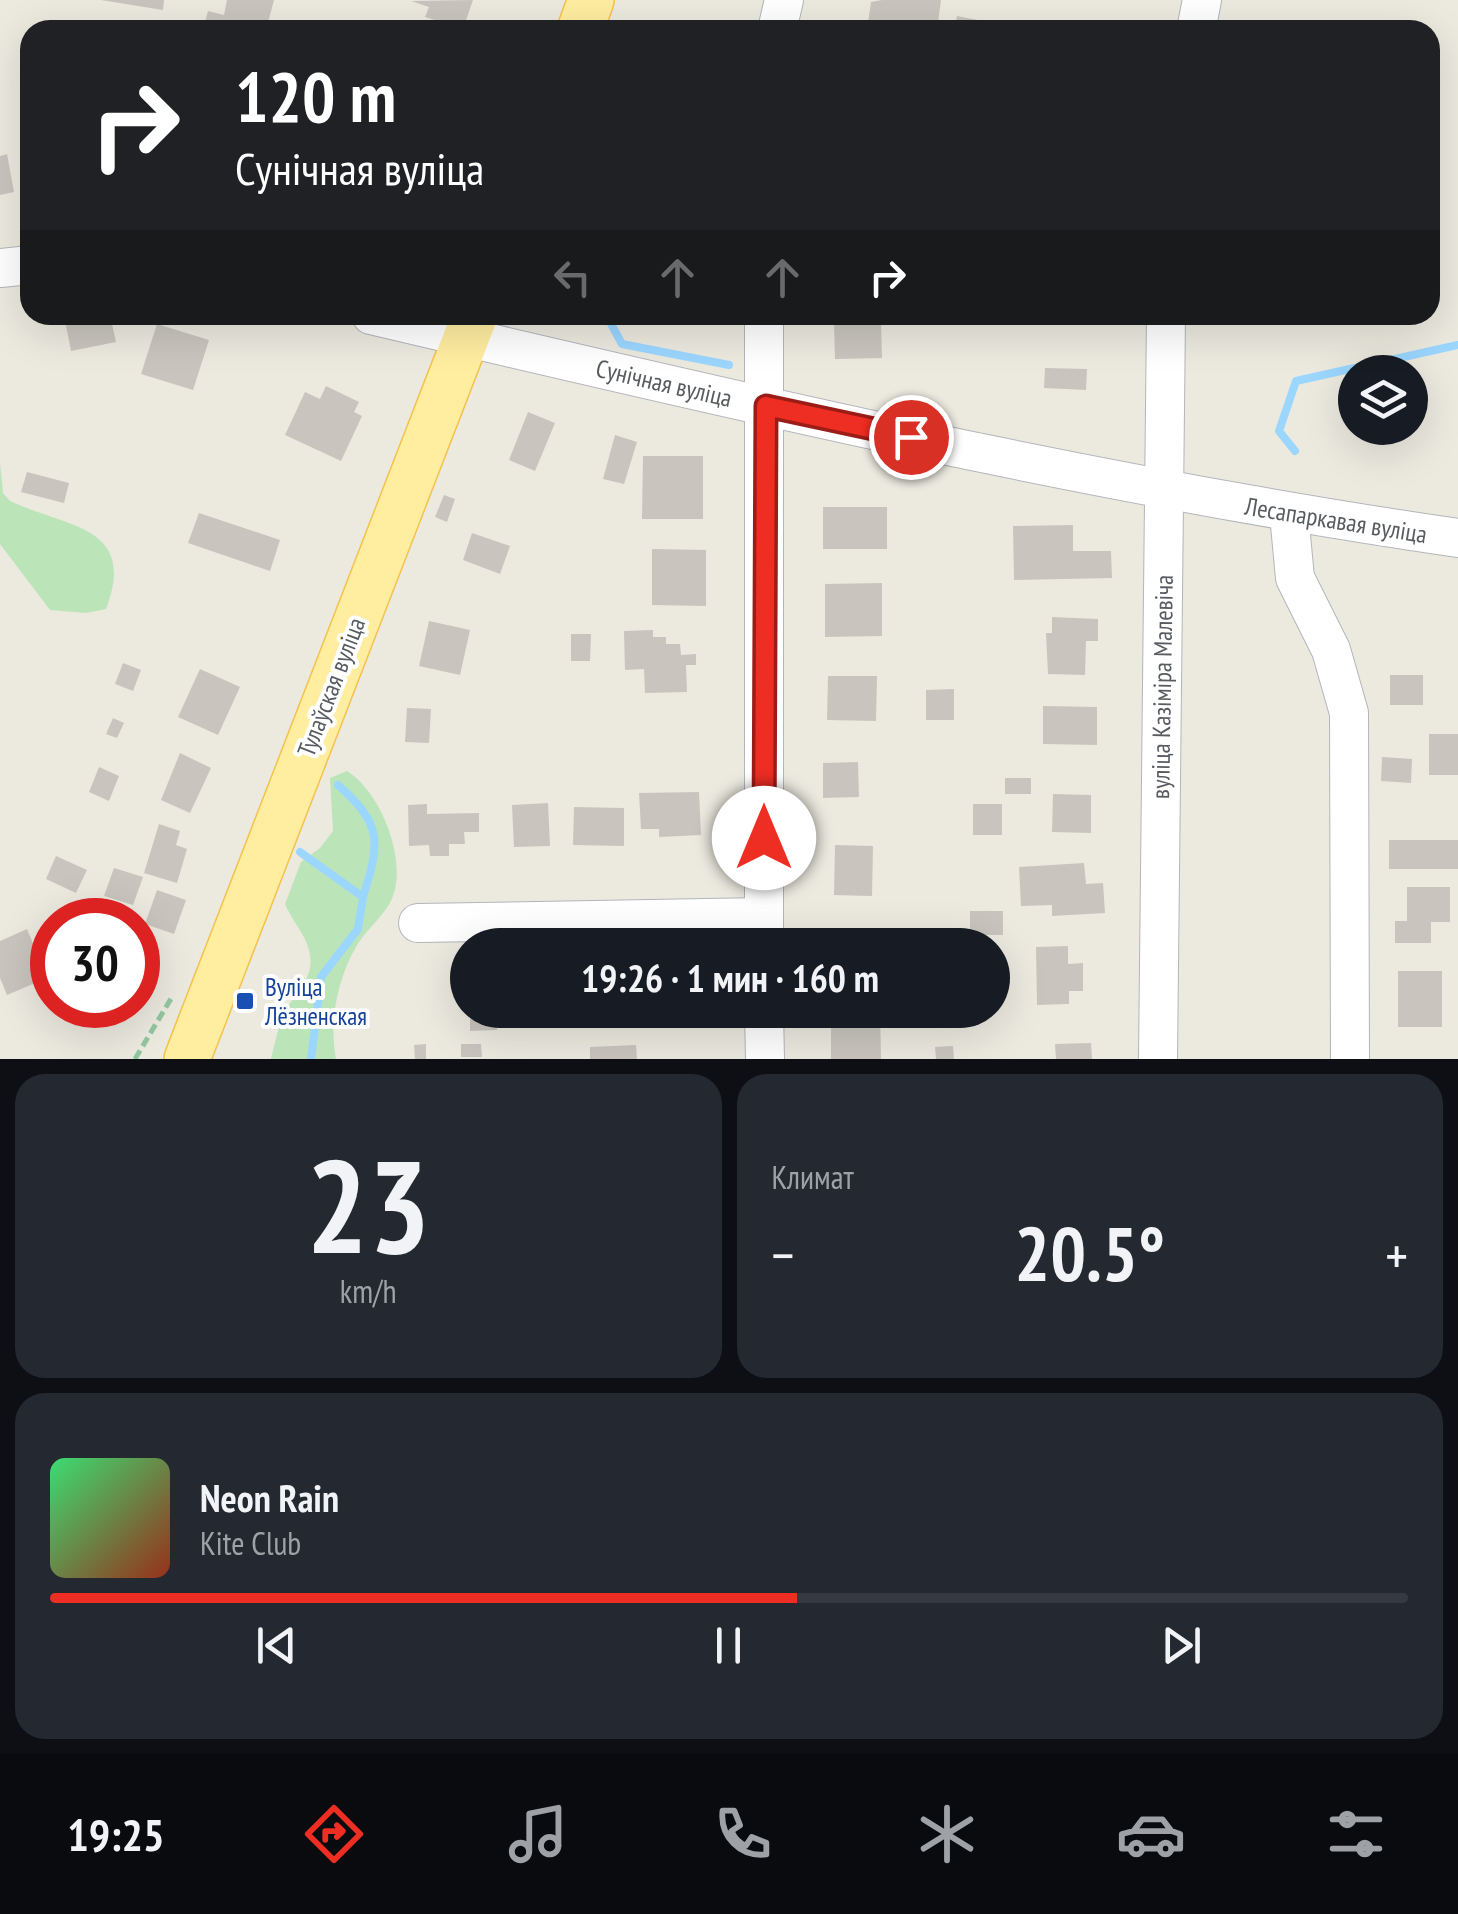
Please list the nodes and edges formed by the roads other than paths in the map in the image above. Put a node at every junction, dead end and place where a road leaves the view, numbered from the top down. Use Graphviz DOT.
graph roads {
  1 [pos="764,325"];
  2 [pos="1166,325"];
  3 [pos="471,326"];
  4 [pos="766,406"];
  5 [pos="1164,491"];
  6 [pos="1213,501"];
  7 [pos="1289,514"];
  8 [pos="1458,538"];
  9 [pos="418,922"];
  10 [pos="649,928"];
  11 [pos="764,928"];
  12 [pos="764,1028"];
  13 [pos="187,1059"];
  14 [pos="765,1059"];
  15 [pos="1158,1059"];
  16 [pos="1350,1059"];
  1 -- 4 [label="street"];
  2 -- 5 [label="street, вуліца Казіміра Малевіча"];
  3 -- 4 [label="street, Сунічная вуліца"];
  3 -- 13 [label="main road, Тулаўская вуліца"];
  4 -- 5 [label="street, Сунічная вуліца"];
  4 -- 11 [label="street"];
  5 -- 6 [label="street, Сунічная вуліца"];
  5 -- 15 [label="street, вуліца Казіміра Малевіча"];
  6 -- 7 [label="street, Лесапаркавая вуліца"];
  7 -- 8 [label="street, Лесапаркавая вуліца"];
  7 -- 16 [label="street"];
  9 -- 10 [label="street"];
  12 -- 14 [label="street"];
}
